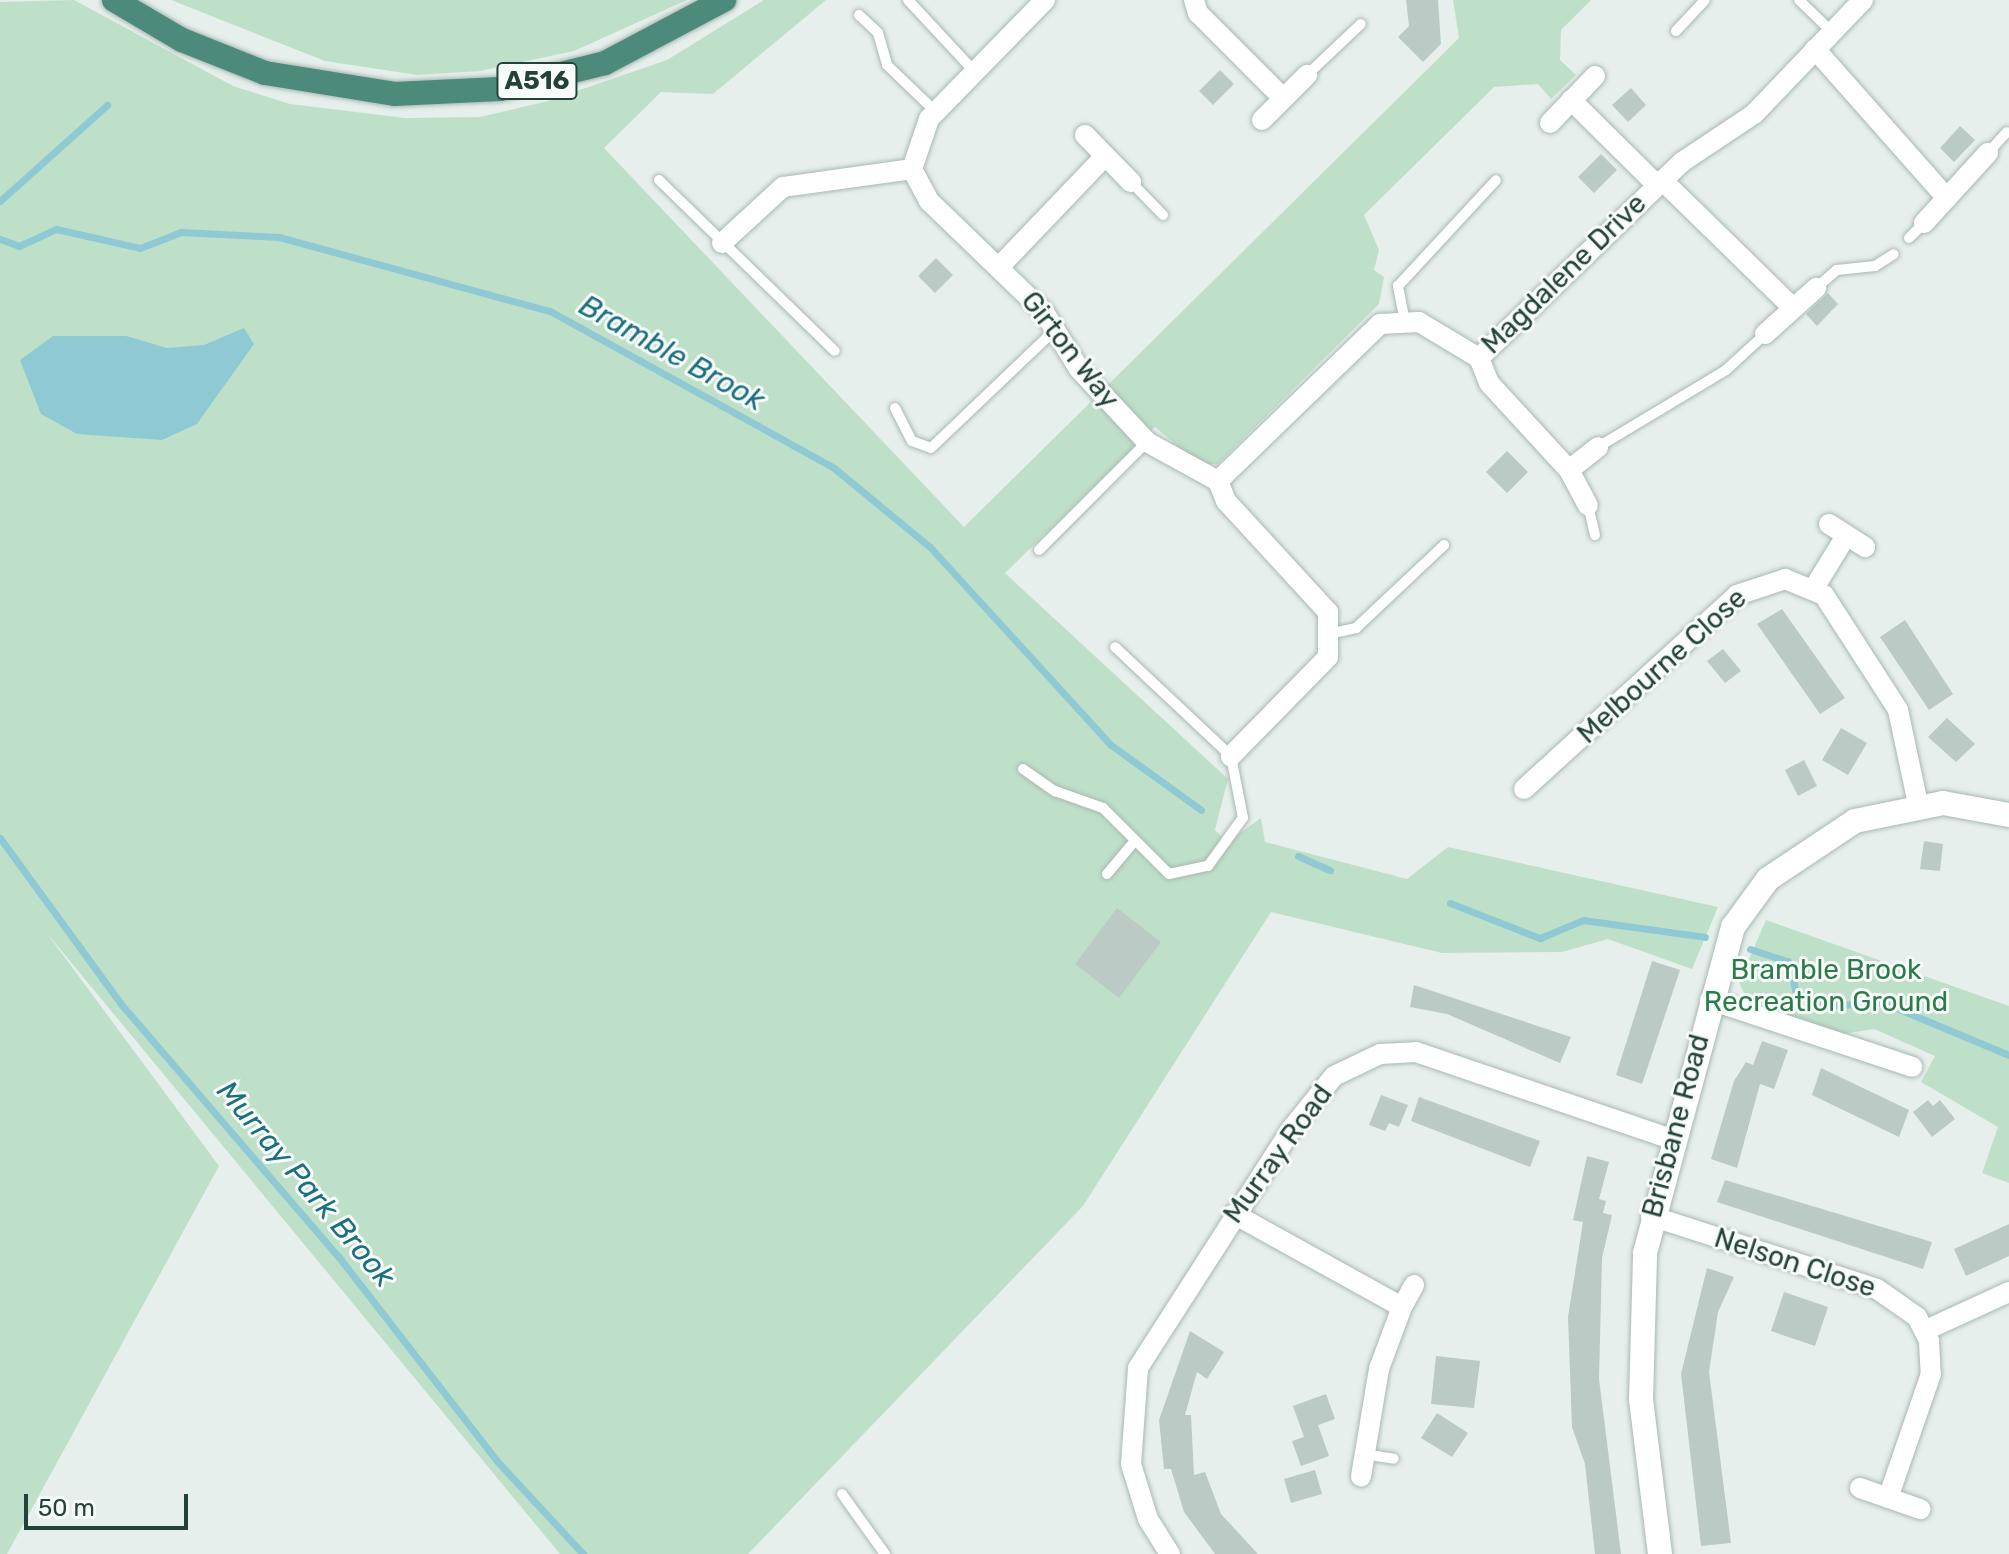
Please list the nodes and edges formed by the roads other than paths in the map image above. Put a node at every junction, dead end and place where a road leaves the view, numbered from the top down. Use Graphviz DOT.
graph roads {
  1 [pos="114,0"];
  2 [pos="724,0"];
  3 [pos="908,0"];
  4 [pos="1045,0"];
  5 [pos="1194,0"];
  6 [pos="1705,0"];
  7 [pos="1799,0"];
  8 [pos="1863,0"];
  9 [pos="859,15"];
  10 [pos="1361,24"];
  11 [pos="1676,31"];
  12 [pos="1832,32"];
  13 [pos="1815,49"];
  14 [pos="975,72"];
  15 [pos="1307,75"];
  16 [pos="1595,76"];
  17 [pos="1283,98"];
  18 [pos="1571,100"];
  19 [pos="936,112"];
  20 [pos="1262,120"];
  21 [pos="1550,123"];
  22 [pos="2007,132"];
  23 [pos="1085,135"];
  24 [pos="1988,153"];
  25 [pos="1104,157"];
  26 [pos="912,169"];
  27 [pos="659,180"];
  28 [pos="1496,180"];
  29 [pos="1131,182"];
  30 [pos="1660,182"];
  31 [pos="1947,198"];
  32 [pos="1163,215"];
  33 [pos="1917,230"];
  34 [pos="722,243"];
  35 [pos="1894,254"];
  36 [pos="1000,266"];
  37 [pos="1816,288"];
  38 [pos="1793,308"];
  39 [pos="1404,317"];
  40 [pos="1057,329"];
  41 [pos="1765,334"];
  42 [pos="835,351"];
  43 [pos="1479,358"];
  44 [pos="895,408"];
  45 [pos="1147,442"];
  46 [pos="1598,447"];
  47 [pos="1569,470"];
  48 [pos="1218,481"];
  49 [pos="1588,505"];
  50 [pos="1829,524"];
  51 [pos="1595,535"];
  52 [pos="1846,536"];
  53 [pos="1444,545"];
  54 [pos="1865,547"];
  55 [pos="1039,550"];
  56 [pos="1814,588"];
  57 [pos="1333,633"];
  58 [pos="1115,647"];
  59 [pos="1231,756"];
  60 [pos="1023,769"];
  61 [pos="1544,773"];
  62 [pos="1524,789"];
  63 [pos="1558,790"];
  64 [pos="1918,804"];
  65 [pos="2009,815"];
  66 [pos="1132,844"];
  67 [pos="1107,874"];
  68 [pos="1710,1000"];
  69 [pos="1912,1067"];
  70 [pos="1671,1139"];
  71 [pos="1234,1214"];
  72 [pos="1651,1216"];
  73 [pos="1414,1285"];
  74 [pos="2007,1298"];
  75 [pos="1402,1307"];
  76 [pos="1926,1330"];
  77 [pos="1364,1454"];
  78 [pos="1394,1459"];
  79 [pos="1361,1477"];
  80 [pos="1860,1488"];
  81 [pos="842,1494"];
  82 [pos="1888,1498"];
  83 [pos="1920,1509"];
  84 [pos="885,1554"];
  85 [pos="1170,1554"];
  86 [pos="1660,1554"];
  1 -- 2 [label="highway, A516"];
  3 -- 14 [label="lane"];
  4 -- 14 [label="street"];
  5 -- 17 [label="street"];
  6 -- 11 [label="lane"];
  7 -- 12 [label="lane"];
  8 -- 12 [label="street, Magdalene Drive"];
  9 -- 19 [label="lane"];
  10 -- 15 [label="lane"];
  12 -- 13 [label="street, Magdalene Drive"];
  13 -- 30 [label="street, Magdalene Drive"];
  13 -- 31 [label="street"];
  14 -- 19 [label="street"];
  15 -- 17 [label="street"];
  16 -- 18 [label="street"];
  17 -- 20 [label="street"];
  18 -- 21 [label="street"];
  18 -- 30 [label="street"];
  19 -- 26 [label="street"];
  22 -- 24 [label="lane"];
  23 -- 25 [label="street"];
  24 -- 31 [label="street"];
  25 -- 29 [label="street"];
  25 -- 36 [label="street"];
  26 -- 34 [label="street"];
  26 -- 36 [label="street, Girton Way"];
  27 -- 34 [label="lane"];
  28 -- 39 [label="lane"];
  29 -- 32 [label="lane"];
  30 -- 38 [label="street"];
  30 -- 43 [label="street, Magdalene Drive"];
  31 -- 33 [label="street"];
  34 -- 42 [label="lane"];
  35 -- 37 [label="lane"];
  36 -- 40 [label="street, Girton Way"];
  37 -- 38 [label="street"];
  38 -- 41 [label="street"];
  39 -- 43 [label="street, Magdalene Drive"];
  39 -- 48 [label="street"];
  40 -- 44 [label="lane"];
  40 -- 45 [label="street, Girton Way"];
  41 -- 46 [label="lane"];
  43 -- 47 [label="street"];
  45 -- 48 [label="street, Girton Way"];
  45 -- 55 [label="lane"];
  46 -- 47 [label="street"];
  47 -- 49 [label="street"];
  48 -- 57 [label="street, Girton Way"];
  49 -- 51 [label="lane"];
  50 -- 52 [label="street"];
  52 -- 54 [label="street"];
  52 -- 56 [label="street"];
  53 -- 57 [label="lane"];
  56 -- 61 [label="street, Melbourne Close"];
  56 -- 64 [label="street"];
  57 -- 59 [label="street"];
  58 -- 59 [label="lane"];
  59 -- 66 [label="lane"];
  60 -- 66 [label="lane"];
  61 -- 62 [label="street, Melbourne Close"];
  61 -- 63 [label="street"];
  64 -- 65 [label="street, Brisbane Road"];
  64 -- 68 [label="street, Brisbane Road"];
  66 -- 67 [label="lane"];
  68 -- 69 [label="street"];
  68 -- 70 [label="street, Brisbane Road"];
  70 -- 71 [label="street, Murray Road"];
  70 -- 72 [label="street, Brisbane Road"];
  71 -- 75 [label="street"];
  71 -- 85 [label="street, Murray Road"];
  72 -- 76 [label="street, Nelson Close"];
  72 -- 86 [label="street, Brisbane Road"];
  73 -- 75 [label="street"];
  74 -- 76 [label="street"];
  75 -- 77 [label="street"];
  76 -- 82 [label="street"];
  77 -- 78 [label="lane"];
  77 -- 79 [label="street"];
  80 -- 82 [label="street"];
  81 -- 84 [label="lane"];
  82 -- 83 [label="street"];
}
